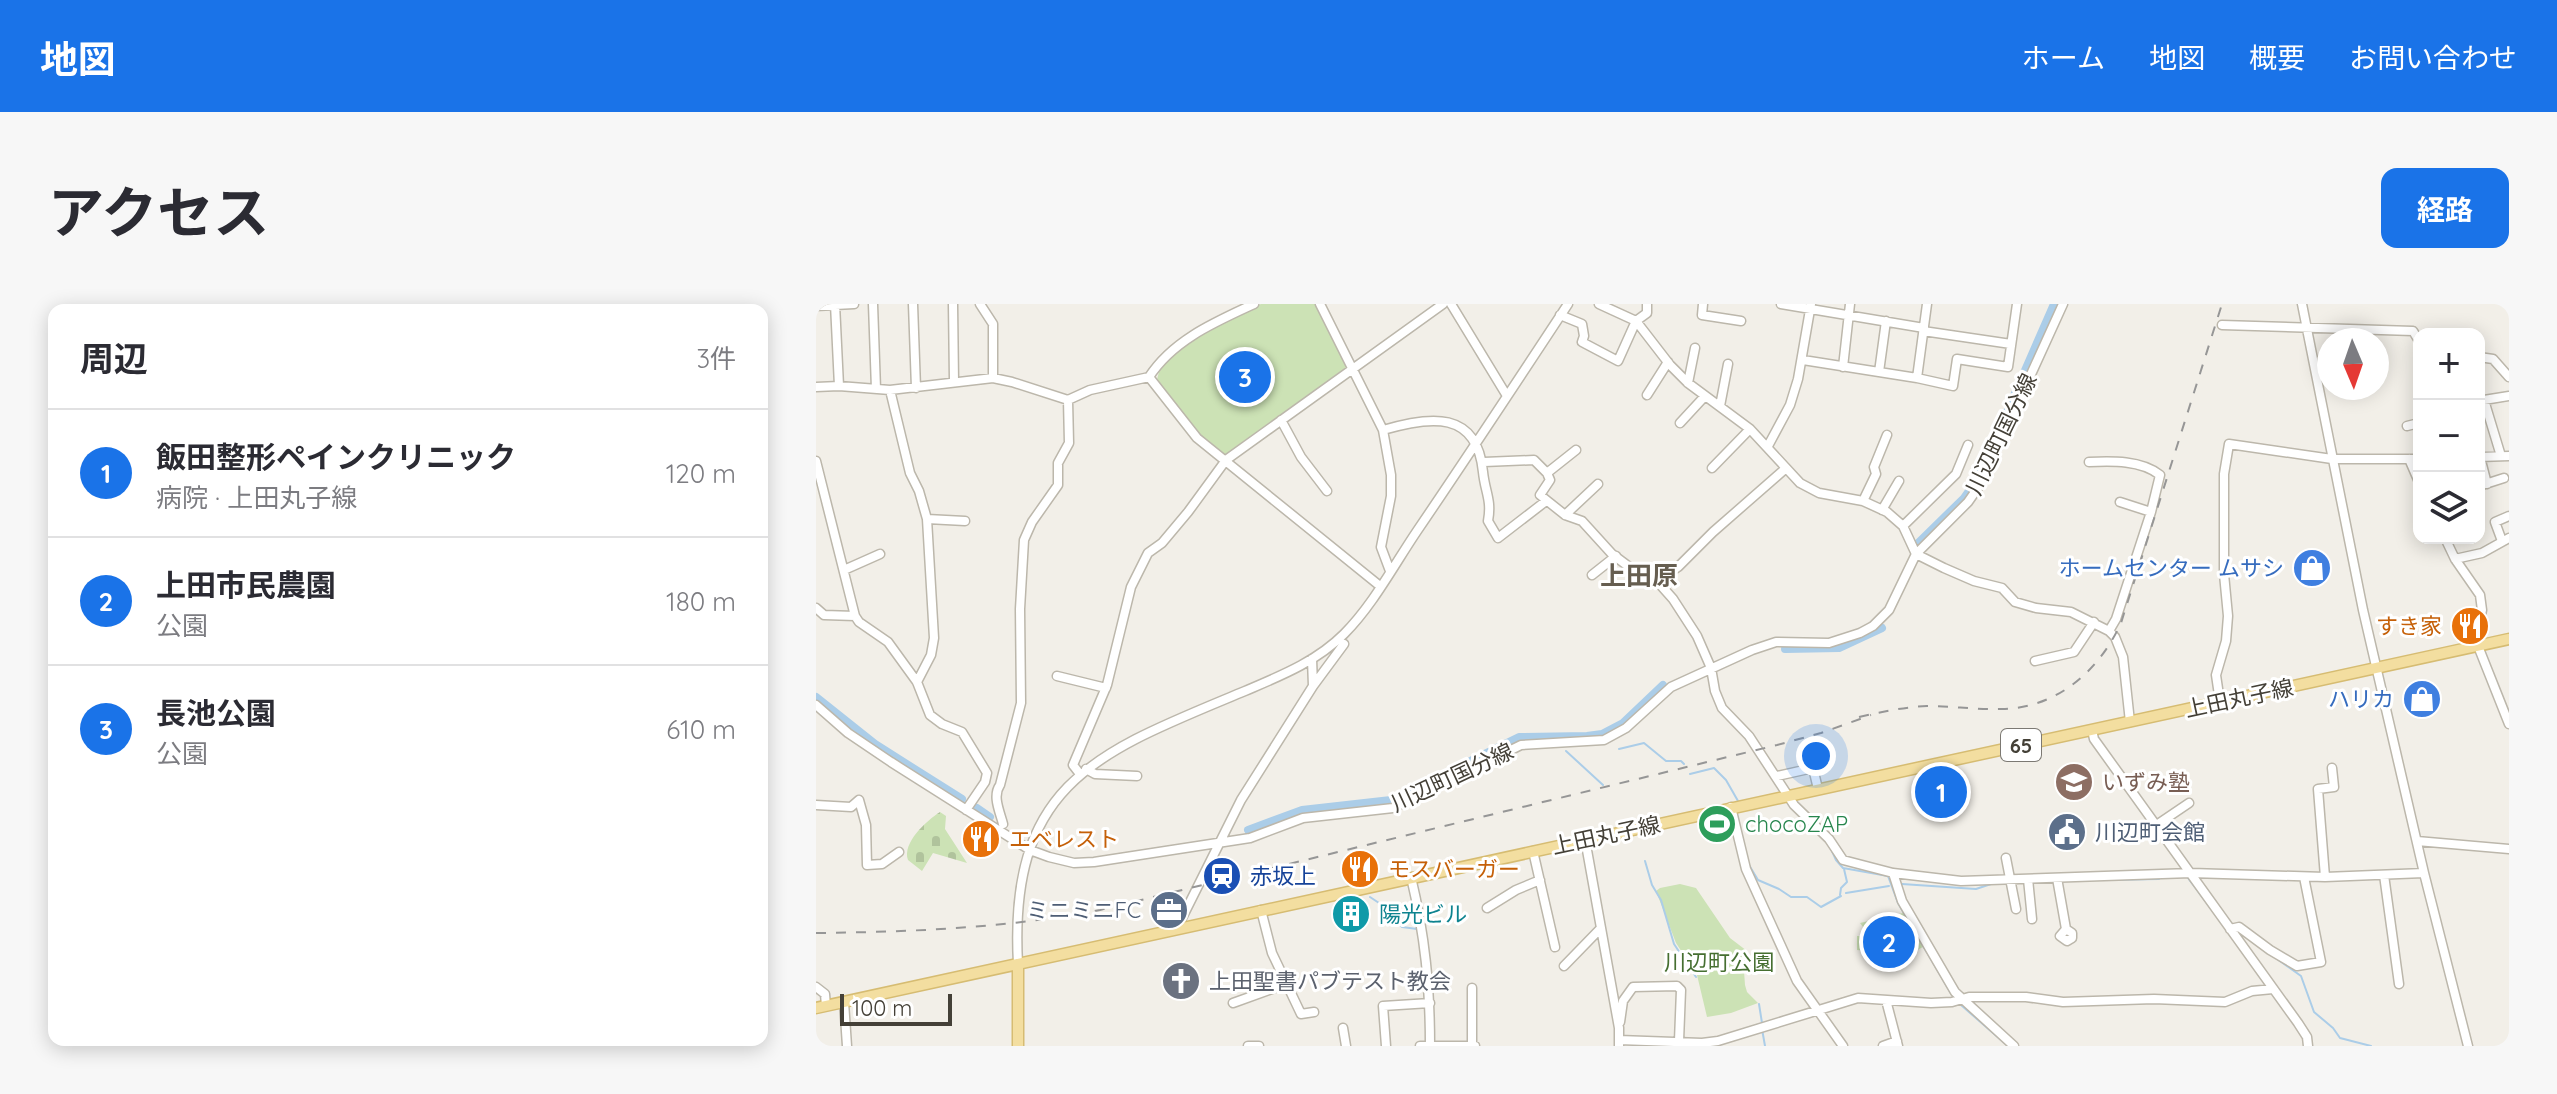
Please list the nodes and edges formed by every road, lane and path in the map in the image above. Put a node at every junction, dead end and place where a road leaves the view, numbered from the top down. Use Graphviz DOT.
graph roads {
  1 [pos="836,304"];
  2 [pos="854,304"];
  3 [pos="873,304"];
  4 [pos="913,304"];
  5 [pos="953,304"];
  6 [pos="980,304"];
  7 [pos="1254,304"];
  8 [pos="1320,304"];
  9 [pos="1443,304"];
  10 [pos="1451,304"];
  11 [pos="1568,304"];
  12 [pos="1599,304"];
  13 [pos="1647,304"];
  14 [pos="1703,304"];
  15 [pos="1781,304"];
  16 [pos="1850,304"];
  17 [pos="1927,304"];
  18 [pos="2017,304"];
  19 [pos="2063,304"];
  20 [pos="2302,304"];
  21 [pos="816,306"];
  22 [pos="1811,306"];
  23 [pos="1560,315"];
  24 [pos="1848,315"];
  25 [pos="1636,321"];
  26 [pos="1741,321"];
  27 [pos="1886,321"];
  28 [pos="2222,325"];
  29 [pos="2307,328"];
  30 [pos="1924,330"];
  31 [pos="2413,331"];
  32 [pos="2011,344"];
  33 [pos="1695,348"];
  34 [pos="2485,358"];
  35 [pos="1803,360"];
  36 [pos="1668,362"];
  37 [pos="1728,364"];
  38 [pos="1843,367"];
  39 [pos="1352,368"];
  40 [pos="1879,372"];
  41 [pos="1149,377"];
  42 [pos="2509,377"];
  43 [pos="993,378"];
  44 [pos="1917,378"];
  45 [pos="954,381"];
  46 [pos="1688,383"];
  47 [pos="839,386"];
  48 [pos="816,387"];
  49 [pos="916,388"];
  50 [pos="876,389"];
  51 [pos="890,390"];
  52 [pos="1647,395"];
  53 [pos="1507,396"];
  54 [pos="1705,396"];
  55 [pos="2509,396"];
  56 [pos="1068,400"];
  57 [pos="1720,406"];
  58 [pos="1281,420"];
  59 [pos="1680,423"];
  60 [pos="2413,424"];
  61 [pos="2407,426"];
  62 [pos="1750,429"];
  63 [pos="1383,430"];
  64 [pos="1887,435"];
  65 [pos="1477,442"];
  66 [pos="1968,445"];
  67 [pos="1768,446"];
  68 [pos="1576,450"];
  69 [pos="2505,456"];
  70 [pos="2485,457"];
  71 [pos="2332,459"];
  72 [pos="2409,459"];
  73 [pos="2413,459"];
  74 [pos="1226,460"];
  75 [pos="816,461"];
  76 [pos="1484,462"];
  77 [pos="2089,462"];
  78 [pos="1712,468"];
  79 [pos="1785,469"];
  80 [pos="2415,472"];
  81 [pos="1547,473"];
  82 [pos="2504,478"];
  83 [pos="1899,481"];
  84 [pos="1598,484"];
  85 [pos="2485,484"];
  86 [pos="1327,491"];
  87 [pos="1546,501"];
  88 [pos="1863,501"];
  89 [pos="2120,502"];
  90 [pos="1882,510"];
  91 [pos="2151,512"];
  92 [pos="1565,515"];
  93 [pos="2509,516"];
  94 [pos="927,519"];
  95 [pos="965,521"];
  96 [pos="1903,526"];
  97 [pos="2506,540"];
  98 [pos="2448,544"];
  99 [pos="880,554"];
  100 [pos="1916,554"];
  101 [pos="1616,556"];
  102 [pos="2455,559"];
  103 [pos="844,570"];
  104 [pos="1390,571"];
  105 [pos="1592,575"];
  106 [pos="1657,581"];
  107 [pos="1380,586"];
  108 [pos="816,608"];
  109 [pos="855,616"];
  110 [pos="2094,622"];
  111 [pos="2109,631"];
  112 [pos="2509,639"];
  113 [pos="1344,644"];
  114 [pos="2478,646"];
  115 [pos="1312,659"];
  116 [pos="2035,661"];
  117 [pos="2377,667"];
  118 [pos="1711,668"];
  119 [pos="1057,676"];
  120 [pos="917,682"];
  121 [pos="1313,686"];
  122 [pos="1106,688"];
  123 [pos="2220,702"];
  124 [pos="816,705"];
  125 [pos="2130,722"];
  126 [pos="2509,724"];
  127 [pos="2092,730"];
  128 [pos="2332,768"];
  129 [pos="1083,771"];
  130 [pos="1137,776"];
  131 [pos="1777,776"];
  132 [pos="985,782"];
  133 [pos="997,789"];
  134 [pos="1818,789"];
  135 [pos="1789,795"];
  136 [pos="2189,803"];
  137 [pos="816,805"];
  138 [pos="1731,807"];
  139 [pos="966,810"];
  140 [pos="1003,824"];
  141 [pos="2155,826"];
  142 [pos="1585,839"];
  143 [pos="2417,841"];
  144 [pos="1218,843"];
  145 [pos="2509,849"];
  146 [pos="1030,850"];
  147 [pos="1533,851"];
  148 [pos="899,852"];
  149 [pos="2006,858"];
  150 [pos="1893,873"];
  151 [pos="2191,873"];
  152 [pos="2424,873"];
  153 [pos="2384,875"];
  154 [pos="1411,877"];
  155 [pos="2304,877"];
  156 [pos="2325,877"];
  157 [pos="2028,879"];
  158 [pos="1540,880"];
  159 [pos="2011,880"];
  160 [pos="2058,881"];
  161 [pos="1487,908"];
  162 [pos="2016,909"];
  163 [pos="1261,910"];
  164 [pos="2032,919"];
  165 [pos="1177,928"];
  166 [pos="1600,929"];
  167 [pos="2066,929"];
  168 [pos="2230,929"];
  169 [pos="1555,947"];
  170 [pos="1018,964"];
  171 [pos="1564,966"];
  172 [pos="1286,984"];
  173 [pos="2399,984"];
  174 [pos="816,987"];
  175 [pos="1472,988"];
  176 [pos="2273,989"];
  177 [pos="1961,999"];
  178 [pos="1886,1000"];
  179 [pos="844,1002"];
  180 [pos="1233,1003"];
  181 [pos="1430,1003"];
  182 [pos="821,1007"];
  183 [pos="1818,1008"];
  184 [pos="1314,1012"];
  185 [pos="1343,1028"];
  186 [pos="1619,1028"];
  187 [pos="1679,1041"];
  188 [pos="1619,1043"];
  189 [pos="1898,1044"];
  190 [pos="2012,1045"];
  191 [pos="847,1046"];
  192 [pos="1018,1046"];
  193 [pos="1248,1046"];
  194 [pos="1259,1046"];
  195 [pos="1346,1046"];
  196 [pos="1386,1046"];
  197 [pos="1420,1046"];
  198 [pos="1430,1046"];
  199 [pos="1474,1046"];
  200 [pos="1843,1046"];
  201 [pos="1883,1046"];
  202 [pos="2308,1046"];
  203 [pos="2468,1046"];
  1 -- 2 [label="street"];
  1 -- 21 [label="street"];
  1 -- 47 [label="street"];
  3 -- 50 [label="street"];
  4 -- 49 [label="street"];
  5 -- 45 [label="street"];
  6 -- 43 [label="street"];
  7 -- 41 [label="street"];
  8 -- 39 [label="street"];
  9 -- 39 [label="street"];
  10 -- 53 [label="street"];
  11 -- 23 [label="street"];
  12 -- 25 [label="street"];
  13 -- 25 [label="street"];
  14 -- 26 [label="street"];
  15 -- 22 [label="street"];
  16 -- 24 [label="street"];
  17 -- 30 [label="street"];
  18 -- 32 [label="street"];
  19 -- 100 [label="street, 川辺町国分線"];
  20 -- 29 [label="street"];
  22 -- 24 [label="street"];
  22 -- 35 [label="street"];
  23 -- 25 [label="street"];
  23 -- 53 [label="street"];
  24 -- 27 [label="street"];
  24 -- 38 [label="street"];
  25 -- 36 [label="street"];
  27 -- 30 [label="street"];
  27 -- 40 [label="street"];
  28 -- 29 [label="street"];
  29 -- 31 [label="street"];
  29 -- 71 [label="street"];
  30 -- 32 [label="street"];
  30 -- 44 [label="street"];
  32 -- 44 [label="street"];
  33 -- 46 [label="street"];
  34 -- 42 [label="street"];
  35 -- 38 [label="street"];
  35 -- 67 [label="street"];
  36 -- 46 [label="street"];
  36 -- 52 [label="street"];
  37 -- 57 [label="street"];
  38 -- 40 [label="street"];
  39 -- 58 [label="street"];
  39 -- 63 [label="street"];
  40 -- 44 [label="street"];
  41 -- 56 [label="street"];
  41 -- 74 [label="street"];
  43 -- 45 [label="street"];
  43 -- 56 [label="street"];
  45 -- 49 [label="street"];
  46 -- 54 [label="street"];
  47 -- 48 [label="street"];
  47 -- 50 [label="street"];
  49 -- 51 [label="street"];
  50 -- 51 [label="street"];
  51 -- 94 [label="street"];
  53 -- 65 [label="street"];
  54 -- 57 [label="street"];
  54 -- 59 [label="street"];
  55 -- 69 [label="street"];
  56 -- 133 [label="street"];
  57 -- 62 [label="street"];
  58 -- 74 [label="street"];
  58 -- 86 [label="street"];
  60 -- 61 [label="street"];
  62 -- 67 [label="street"];
  62 -- 78 [label="street"];
  63 -- 65 [label="street"];
  63 -- 104 [label="street"];
  64 -- 88 [label="street"];
  65 -- 76 [label="street"];
  65 -- 104 [label="street"];
  66 -- 96 [label="street"];
  67 -- 79 [label="street"];
  68 -- 81 [label="street"];
  69 -- 70 [label="street"];
  71 -- 72 [label="street"];
  71 -- 117 [label="street"];
  71 -- 123 [label="street"];
  72 -- 73 [label="street"];
  72 -- 80 [label="street"];
  74 -- 107 [label="street"];
  74 -- 122 [label="street"];
  75 -- 103 [label="street"];
  76 -- 81 [label="street"];
  76 -- 87 [label="street"];
  77 -- 91 [label="street"];
  79 -- 88 [label="street"];
  79 -- 106 [label="street"];
  81 -- 87 [label="street"];
  82 -- 85 [label="street"];
  83 -- 90 [label="street"];
  84 -- 92 [label="street"];
  87 -- 92 [label="street"];
  88 -- 90 [label="street"];
  89 -- 91 [label="street"];
  90 -- 96 [label="street"];
  91 -- 111 [label="street"];
  92 -- 101 [label="street"];
  93 -- 97 [label="street"];
  94 -- 95 [label="street"];
  94 -- 120 [label="street"];
  96 -- 100 [label="street"];
  97 -- 102 [label="street"];
  98 -- 102 [label="street"];
  99 -- 103 [label="street"];
  100 -- 110 [label="street"];
  100 -- 118 [label="street, 川辺町国分線"];
  101 -- 105 [label="street"];
  101 -- 106 [label="street"];
  102 -- 114 [label="street"];
  103 -- 109 [label="street"];
  104 -- 107 [label="street"];
  106 -- 118 [label="street"];
  107 -- 115 [label="street"];
  108 -- 109 [label="street"];
  109 -- 120 [label="street"];
  110 -- 111 [label="street"];
  110 -- 116 [label="street"];
  111 -- 125 [label="street"];
  112 -- 114 [label="main road, 上田丸子線 / 65"];
  113 -- 121 [label="street"];
  114 -- 117 [label="main road, 上田丸子線 / 65"];
  114 -- 126 [label="street"];
  115 -- 121 [label="street"];
  115 -- 129 [label="street"];
  117 -- 123 [label="main road, 上田丸子線 / 65"];
  117 -- 143 [label="street"];
  118 -- 131 [label="street"];
  118 -- 144 [label="street, 川辺町国分線"];
  119 -- 122 [label="street"];
  120 -- 132 [label="street"];
  121 -- 144 [label="street"];
  122 -- 129 [label="street"];
  123 -- 125 [label="main road, 上田丸子線 / 65"];
  124 -- 139 [label="street, 川辺町国分線"];
  125 -- 127 [label="main road, 上田丸子線 / 65"];
  127 -- 134 [label="main road, 上田丸子線 / 65"];
  127 -- 141 [label="street"];
  128 -- 156 [label="street"];
  129 -- 130 [label="street"];
  129 -- 146 [label="street"];
  131 -- 134 [label="street"];
  131 -- 135 [label="street"];
  132 -- 133 [label="street"];
  132 -- 139 [label="street"];
  133 -- 140 [label="street"];
  134 -- 135 [label="main road, 上田丸子線 / 65"];
  135 -- 138 [label="main road, 上田丸子線 / 65"];
  135 -- 150 [label="street"];
  136 -- 141 [label="street"];
  137 -- 148 [label="street"];
  138 -- 142 [label="main road, 上田丸子線 / 65"];
  138 -- 183 [label="street"];
  139 -- 146 [label="street, 川辺町国分線"];
  141 -- 151 [label="street"];
  142 -- 147 [label="main road, 上田丸子線 / 65"];
  142 -- 166 [label="street"];
  143 -- 145 [label="street"];
  143 -- 152 [label="street"];
  144 -- 146 [label="street, 川辺町国分線"];
  144 -- 165 [label="street"];
  146 -- 170 [label="street"];
  147 -- 154 [label="main road, 上田丸子線 / 65"];
  147 -- 158 [label="street"];
  149 -- 159 [label="street"];
  150 -- 159 [label="street"];
  150 -- 177 [label="street"];
  151 -- 155 [label="street"];
  151 -- 160 [label="street"];
  151 -- 168 [label="street"];
  152 -- 153 [label="street"];
  152 -- 203 [label="street"];
  153 -- 156 [label="street"];
  153 -- 173 [label="street"];
  154 -- 163 [label="main road, 上田丸子線 / 65"];
  154 -- 181 [label="street"];
  155 -- 156 [label="street"];
  155 -- 168 [label="street"];
  157 -- 159 [label="street"];
  157 -- 160 [label="street"];
  157 -- 164 [label="street"];
  158 -- 161 [label="street"];
  158 -- 169 [label="street"];
  159 -- 162 [label="street"];
  160 -- 167 [label="street"];
  163 -- 165 [label="main road, 上田丸子線 / 65"];
  163 -- 172 [label="street"];
  165 -- 170 [label="main road, 上田丸子線 / 65"];
  166 -- 171 [label="street"];
  166 -- 186 [label="street"];
  168 -- 176 [label="street"];
  170 -- 179 [label="main road, 上田丸子線"];
  170 -- 192 [label="main road"];
  172 -- 180 [label="street"];
  172 -- 184 [label="street"];
  174 -- 182 [label="street"];
  175 -- 199 [label="street"];
  176 -- 177 [label="street"];
  176 -- 202 [label="street"];
  177 -- 178 [label="street"];
  177 -- 190 [label="street"];
  178 -- 183 [label="street"];
  178 -- 189 [label="street"];
  179 -- 182 [label="main road, 上田丸子線"];
  179 -- 191 [label="street"];
  181 -- 196 [label="street"];
  181 -- 198 [label="street"];
  183 -- 187 [label="street"];
  183 -- 200 [label="street"];
  185 -- 195 [label="street"];
  186 -- 187 [label="street"];
  186 -- 188 [label="street"];
  187 -- 188 [label="street"];
  189 -- 201 [label="street"];
  193 -- 194 [label="street"];
  197 -- 198 [label="street"];
  198 -- 199 [label="street"];
}
